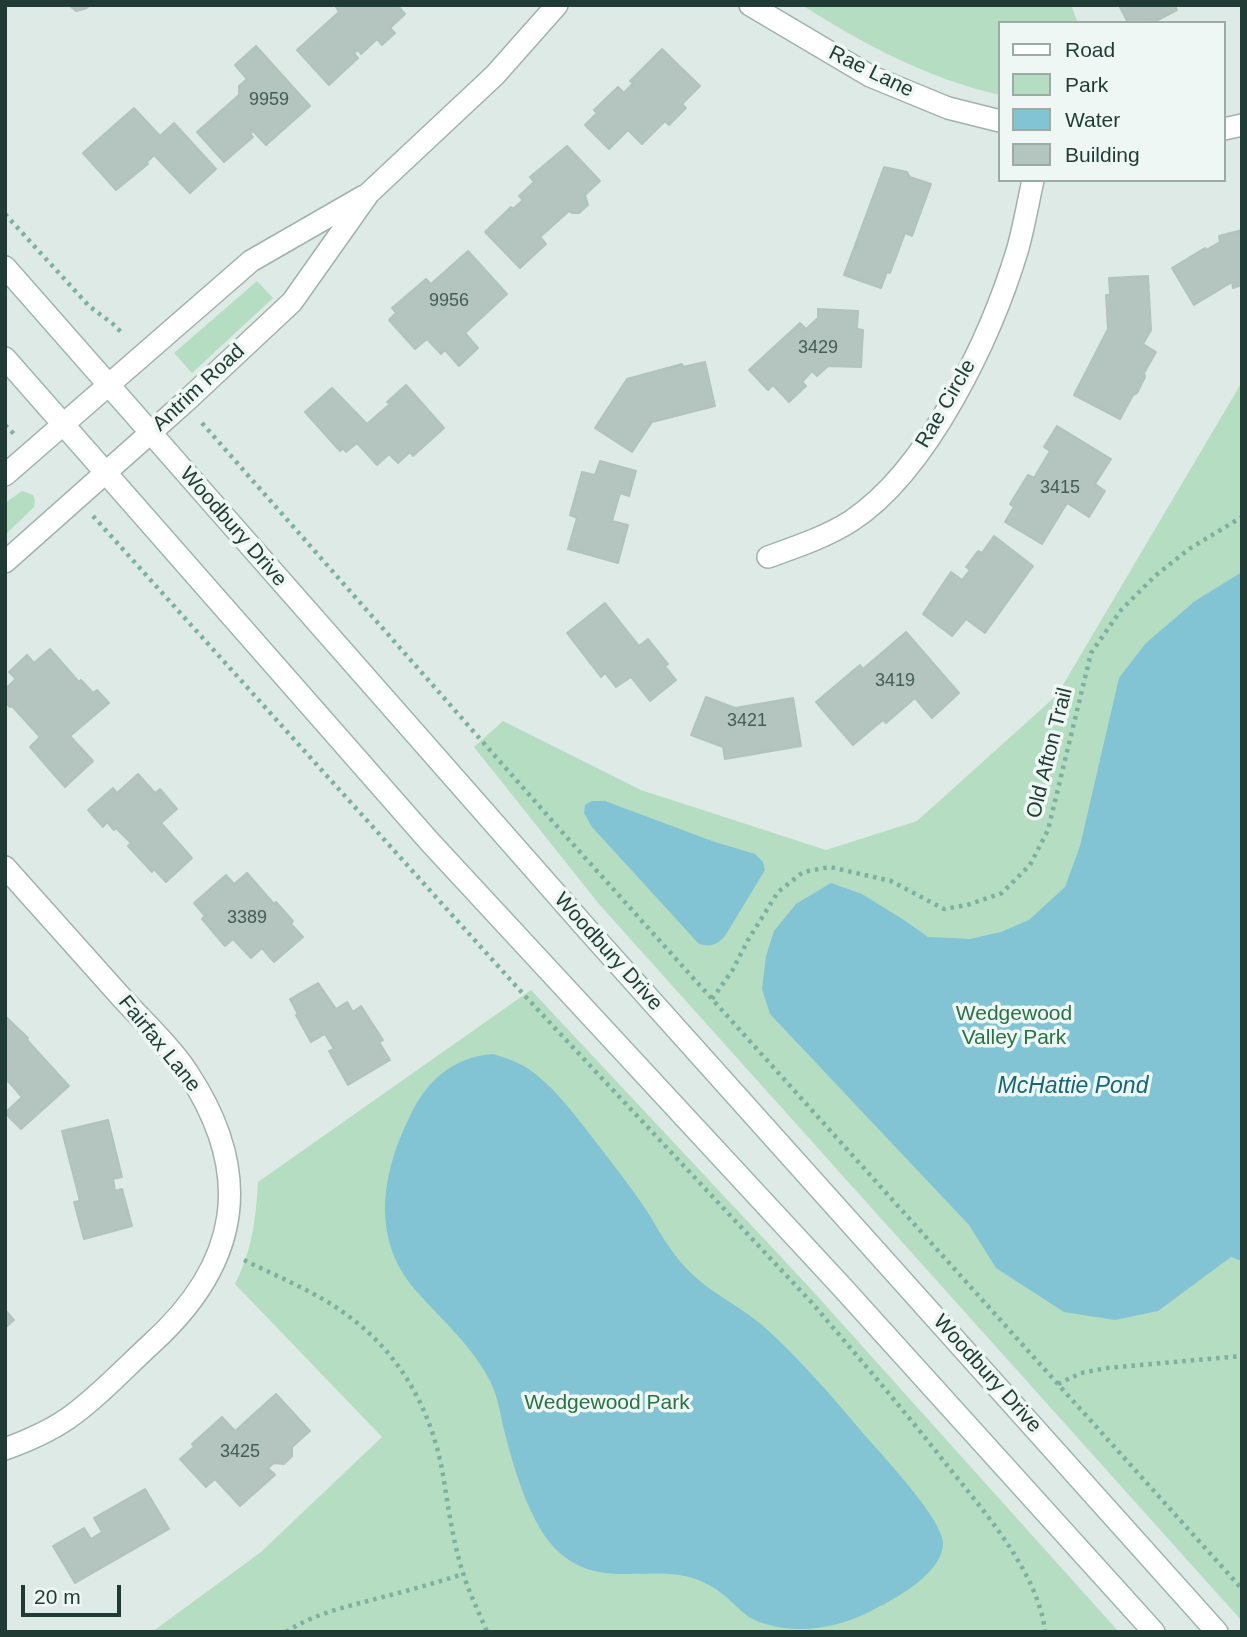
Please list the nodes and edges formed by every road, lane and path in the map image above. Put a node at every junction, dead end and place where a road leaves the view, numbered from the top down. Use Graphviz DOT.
graph roads {
  1 [pos="557,5"];
  2 [pos="750,5"];
  3 [pos="998,120"];
  4 [pos="1033,182"];
  5 [pos="369,193"];
  6 [pos="5,214"];
  7 [pos="5,267"];
  8 [pos="117,328"];
  9 [pos="5,358"];
  10 [pos="108,384"];
  11 [pos="63,424"];
  12 [pos="150,433"];
  13 [pos="223,448"];
  14 [pos="106,472"];
  15 [pos="5,475"];
  16 [pos="1242,517"];
  17 [pos="128,552"];
  18 [pos="768,557"];
  19 [pos="5,562"];
  20 [pos="5,867"];
  21 [pos="712,999"];
  22 [pos="221,1250"];
  23 [pos="1242,1356"];
  24 [pos="1058,1384"];
  25 [pos="5,1449"];
  26 [pos="463,1574"];
  27 [pos="1242,1589"];
  28 [pos="286,1632"];
  29 [pos="487,1632"];
  30 [pos="1045,1632"];
  31 [pos="1154,1632"];
  32 [pos="1217,1632"];
  1 -- 5 [label="main road, Antrim Road"];
  2 -- 3 [label="main road, Rae Lane"];
  4 -- 18 [label="main road, Rae Circle"];
  5 -- 10 [label="main road, Antrim Road"];
  5 -- 12 [label="main road, Antrim Road"];
  6 -- 8 [label="path"];
  7 -- 10 [label="main road, Woodbury Drive"];
  9 -- 11 [label="main road"];
  10 -- 11 [label="main road, Antrim Road"];
  10 -- 12 [label="main road, Woodbury Drive"];
  11 -- 14 [label="main road"];
  11 -- 15 [label="main road, Antrim Road"];
  12 -- 14 [label="main road, Antrim Road"];
  12 -- 32 [label="main road, Woodbury Drive"];
  13 -- 21 [label="path"];
  14 -- 19 [label="main road, Antrim Road"];
  14 -- 31 [label="main road"];
  16 -- 21 [label="path, Old Afton Trail"];
  17 -- 30 [label="path"];
  20 -- 22 [label="main road, Fairfax Lane"];
  21 -- 24 [label="path"];
  22 -- 25 [label="main road, Fairfax Lane"];
  22 -- 26 [label="path"];
  23 -- 24 [label="path"];
  24 -- 27 [label="path"];
  26 -- 28 [label="path"];
  26 -- 29 [label="path"];
}
